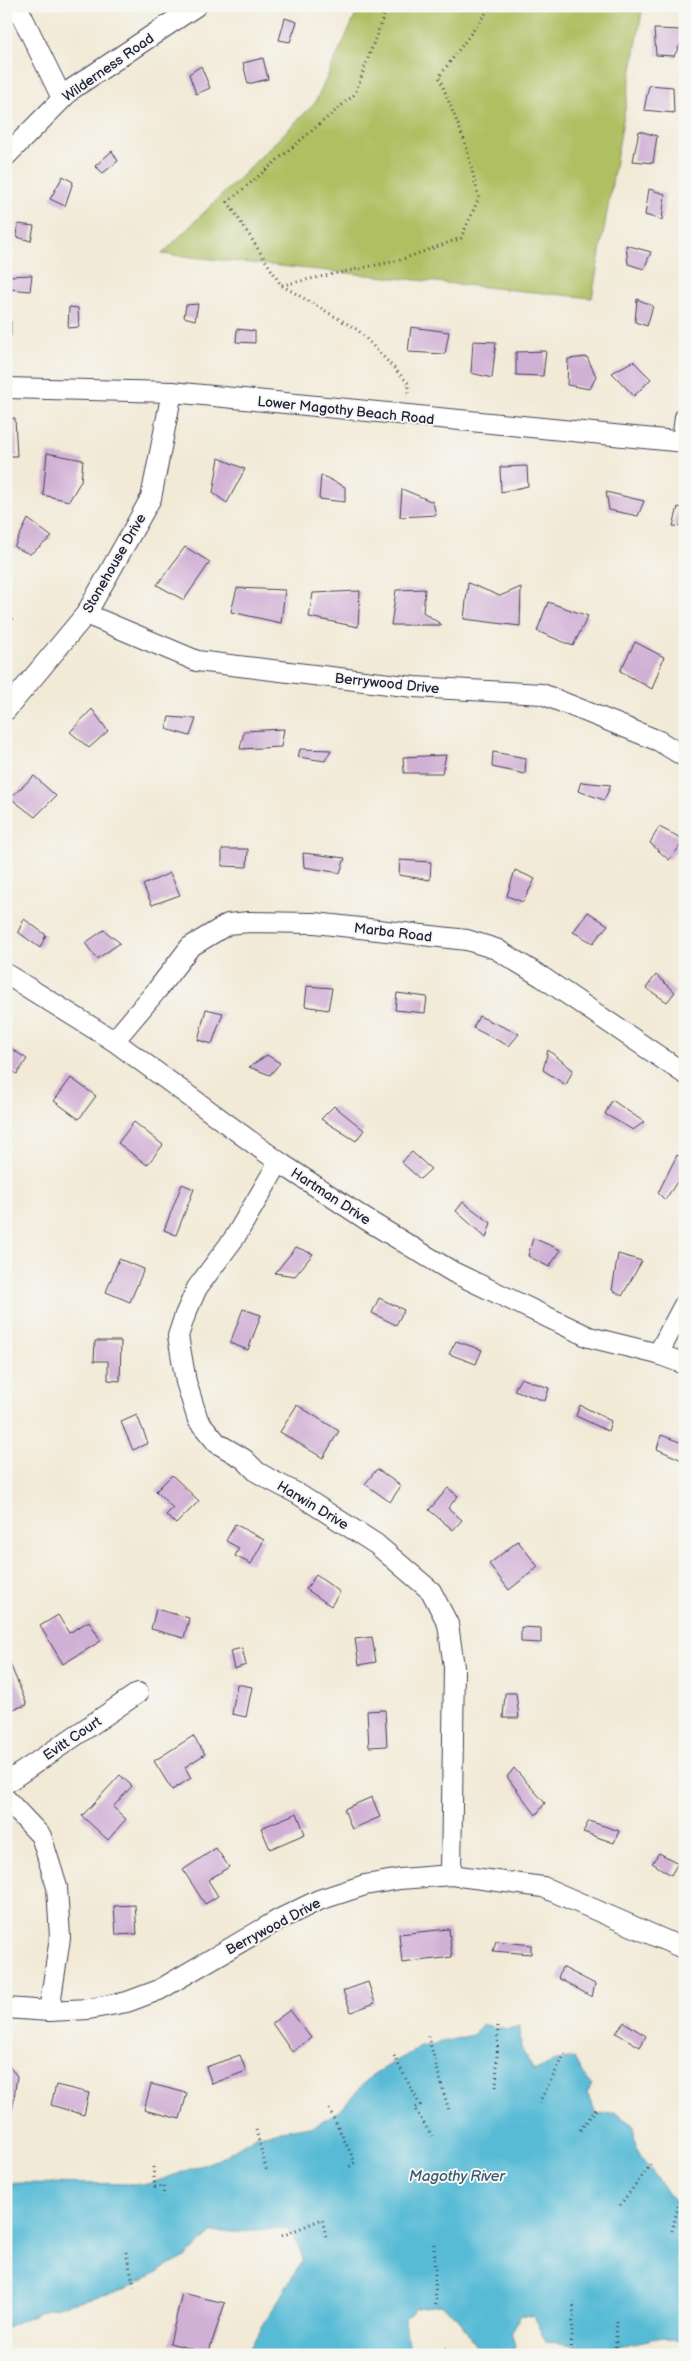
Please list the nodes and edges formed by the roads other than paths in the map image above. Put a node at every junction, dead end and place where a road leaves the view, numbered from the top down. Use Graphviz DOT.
graph roads {
  1 [pos="17,6"];
  2 [pos="196,6"];
  3 [pos="62,98"];
  4 [pos="6,156"];
  5 [pos="6,388"];
  6 [pos="172,392"];
  7 [pos="685,417"];
  8 [pos="683,442"];
  9 [pos="86,614"];
  10 [pos="6,710"];
  11 [pos="685,757"];
  12 [pos="6,974"];
  13 [pos="114,1041"];
  14 [pos="685,1074"];
  15 [pos="279,1162"];
  16 [pos="685,1303"];
  17 [pos="658,1354"];
  18 [pos="685,1364"];
  19 [pos="138,1693"];
  20 [pos="6,1783"];
  21 [pos="6,1799"];
  22 [pos="451,1875"];
  23 [pos="685,1949"];
  24 [pos="6,2008"];
  25 [pos="49,2011"];
  1 -- 3 [label="street"];
  2 -- 3 [label="street, Wilderness Road"];
  3 -- 4 [label="street, Wilderness Road"];
  5 -- 6 [label="street, Lower Magothy Beach Road"];
  6 -- 8 [label="street, Lower Magothy Beach Road"];
  6 -- 9 [label="street, Stonehouse Drive"];
  7 -- 8 [label="street"];
  9 -- 10 [label="street, Stonehouse Drive"];
  9 -- 11 [label="street, Berrywood Drive"];
  12 -- 13 [label="street, Hartman Drive"];
  13 -- 14 [label="street, Marba Road"];
  13 -- 15 [label="street, Hartman Drive"];
  15 -- 17 [label="street, Hartman Drive"];
  15 -- 22 [label="street, Harwin Drive"];
  16 -- 17 [label="street"];
  17 -- 18 [label="street, Hartman Drive"];
  19 -- 20 [label="street, Evitt Court"];
  21 -- 25 [label="street"];
  22 -- 23 [label="street, Berrywood Drive"];
  22 -- 25 [label="street, Berrywood Drive"];
  24 -- 25 [label="street, Berrywood Drive"];
}
